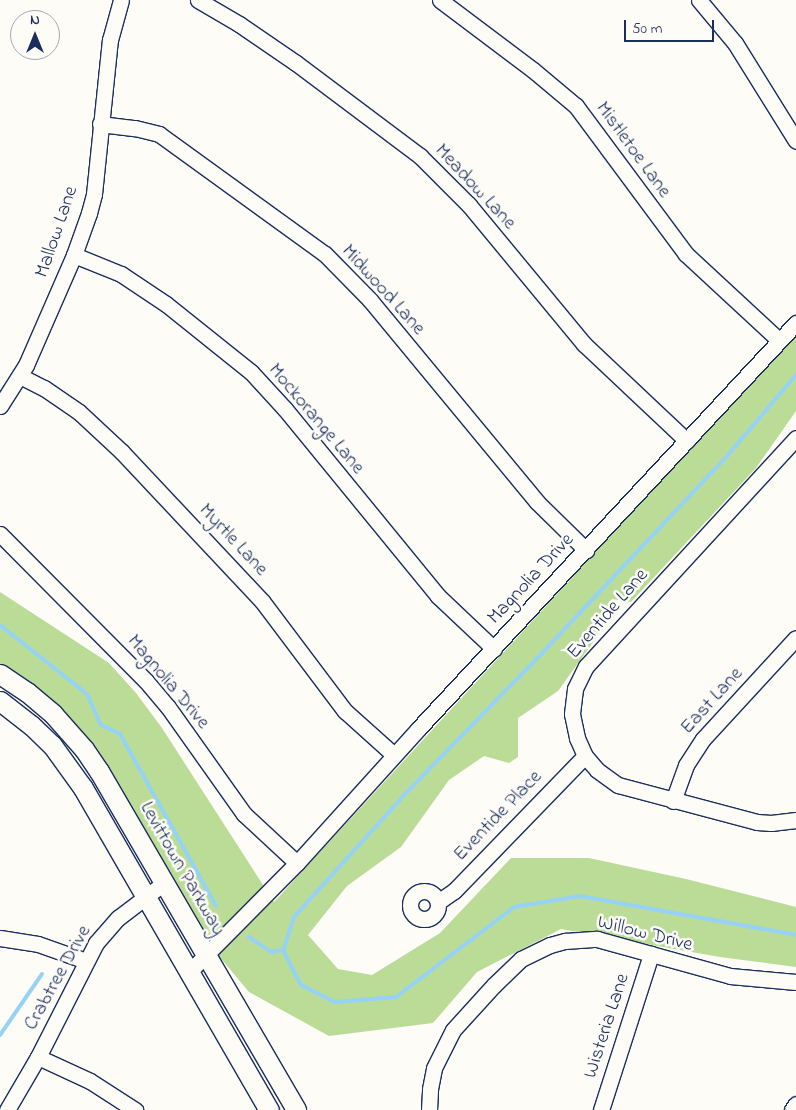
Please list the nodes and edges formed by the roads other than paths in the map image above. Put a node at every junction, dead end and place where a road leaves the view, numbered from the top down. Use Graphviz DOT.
graph roads {
  1 [pos="121,0"];
  2 [pos="198,0"];
  3 [pos="440,0"];
  4 [pos="699,0"];
  5 [pos="100,124"];
  6 [pos="796,141"];
  7 [pos="74,255"];
  8 [pos="796,323"];
  9 [pos="779,340"];
  10 [pos="20,376"];
  11 [pos="0,406"];
  12 [pos="796,438"];
  13 [pos="687,441"];
  14 [pos="0,534"];
  15 [pos="586,550"];
  16 [pos="796,638"];
  17 [pos="494,649"];
  18 [pos="0,674"];
  19 [pos="0,701"];
  20 [pos="394,755"];
  21 [pos="585,756"];
  22 [pos="673,801"];
  23 [pos="796,820"];
  24 [pos="297,863"];
  25 [pos="164,883"];
  26 [pos="146,897"];
  27 [pos="438,902"];
  28 [pos="0,927"];
  29 [pos="0,939"];
  30 [pos="651,954"];
  31 [pos="205,955"];
  32 [pos="86,961"];
  33 [pos="189,972"];
  34 [pos="796,982"];
  35 [pos="38,1057"];
  36 [pos="796,1104"];
  37 [pos="7,1110"];
  38 [pos="135,1110"];
  39 [pos="268,1110"];
  40 [pos="296,1110"];
  41 [pos="429,1110"];
  42 [pos="600,1110"];
  43 [pos="792,1110"];
  1 -- 5 [label="street, Mallow Lane"];
  2 -- 13 [label="street, Meadow Lane"];
  3 -- 9 [label="street, Mistletoe Lane"];
  4 -- 6 [label="street"];
  5 -- 7 [label="street, Mallow Lane"];
  5 -- 15 [label="street, Midwood Lane"];
  7 -- 10 [label="street, Mallow Lane"];
  7 -- 17 [label="street, Mockorange Lane"];
  8 -- 9 [label="street, Magnolia Drive"];
  9 -- 13 [label="street, Magnolia Drive"];
  10 -- 11 [label="street, Mallow Lane"];
  10 -- 20 [label="street, Myrtle Lane"];
  12 -- 21 [label="street, Eventide Lane"];
  13 -- 15 [label="street, Magnolia Drive"];
  14 -- 24 [label="street, Magnolia Drive"];
  15 -- 17 [label="street, Magnolia Drive"];
  16 -- 22 [label="street, East Lane"];
  17 -- 20 [label="street, Magnolia Drive"];
  18 -- 25 [label="main road, Levittown Parkway"];
  19 -- 26 [label="main road"];
  20 -- 24 [label="street, Magnolia Drive"];
  21 -- 22 [label="street, Eventide Lane"];
  21 -- 27 [label="street, Eventide Place"];
  22 -- 23 [label="street, Eventide Lane"];
  24 -- 31 [label="street, Magnolia Drive"];
  25 -- 26 [label="street, Crabtree Drive"];
  25 -- 31 [label="main road, Levittown Parkway"];
  26 -- 32 [label="street, Crabtree Drive"];
  26 -- 33 [label="main road"];
  28 -- 29 [label="street"];
  29 -- 32 [label="street"];
  30 -- 34 [label="street, Willow Drive"];
  30 -- 41 [label="street, Willow Drive"];
  30 -- 42 [label="street, Wisteria Lane"];
  31 -- 33 [label="street, Magnolia Drive"];
  31 -- 40 [label="main road, Levittown Parkway"];
  32 -- 35 [label="street, Crabtree Drive"];
  33 -- 39 [label="main road"];
  35 -- 37 [label="street, Crabtree Drive"];
  35 -- 38 [label="street, Crabtree Drive"];
  36 -- 43 [label="street"];
}
